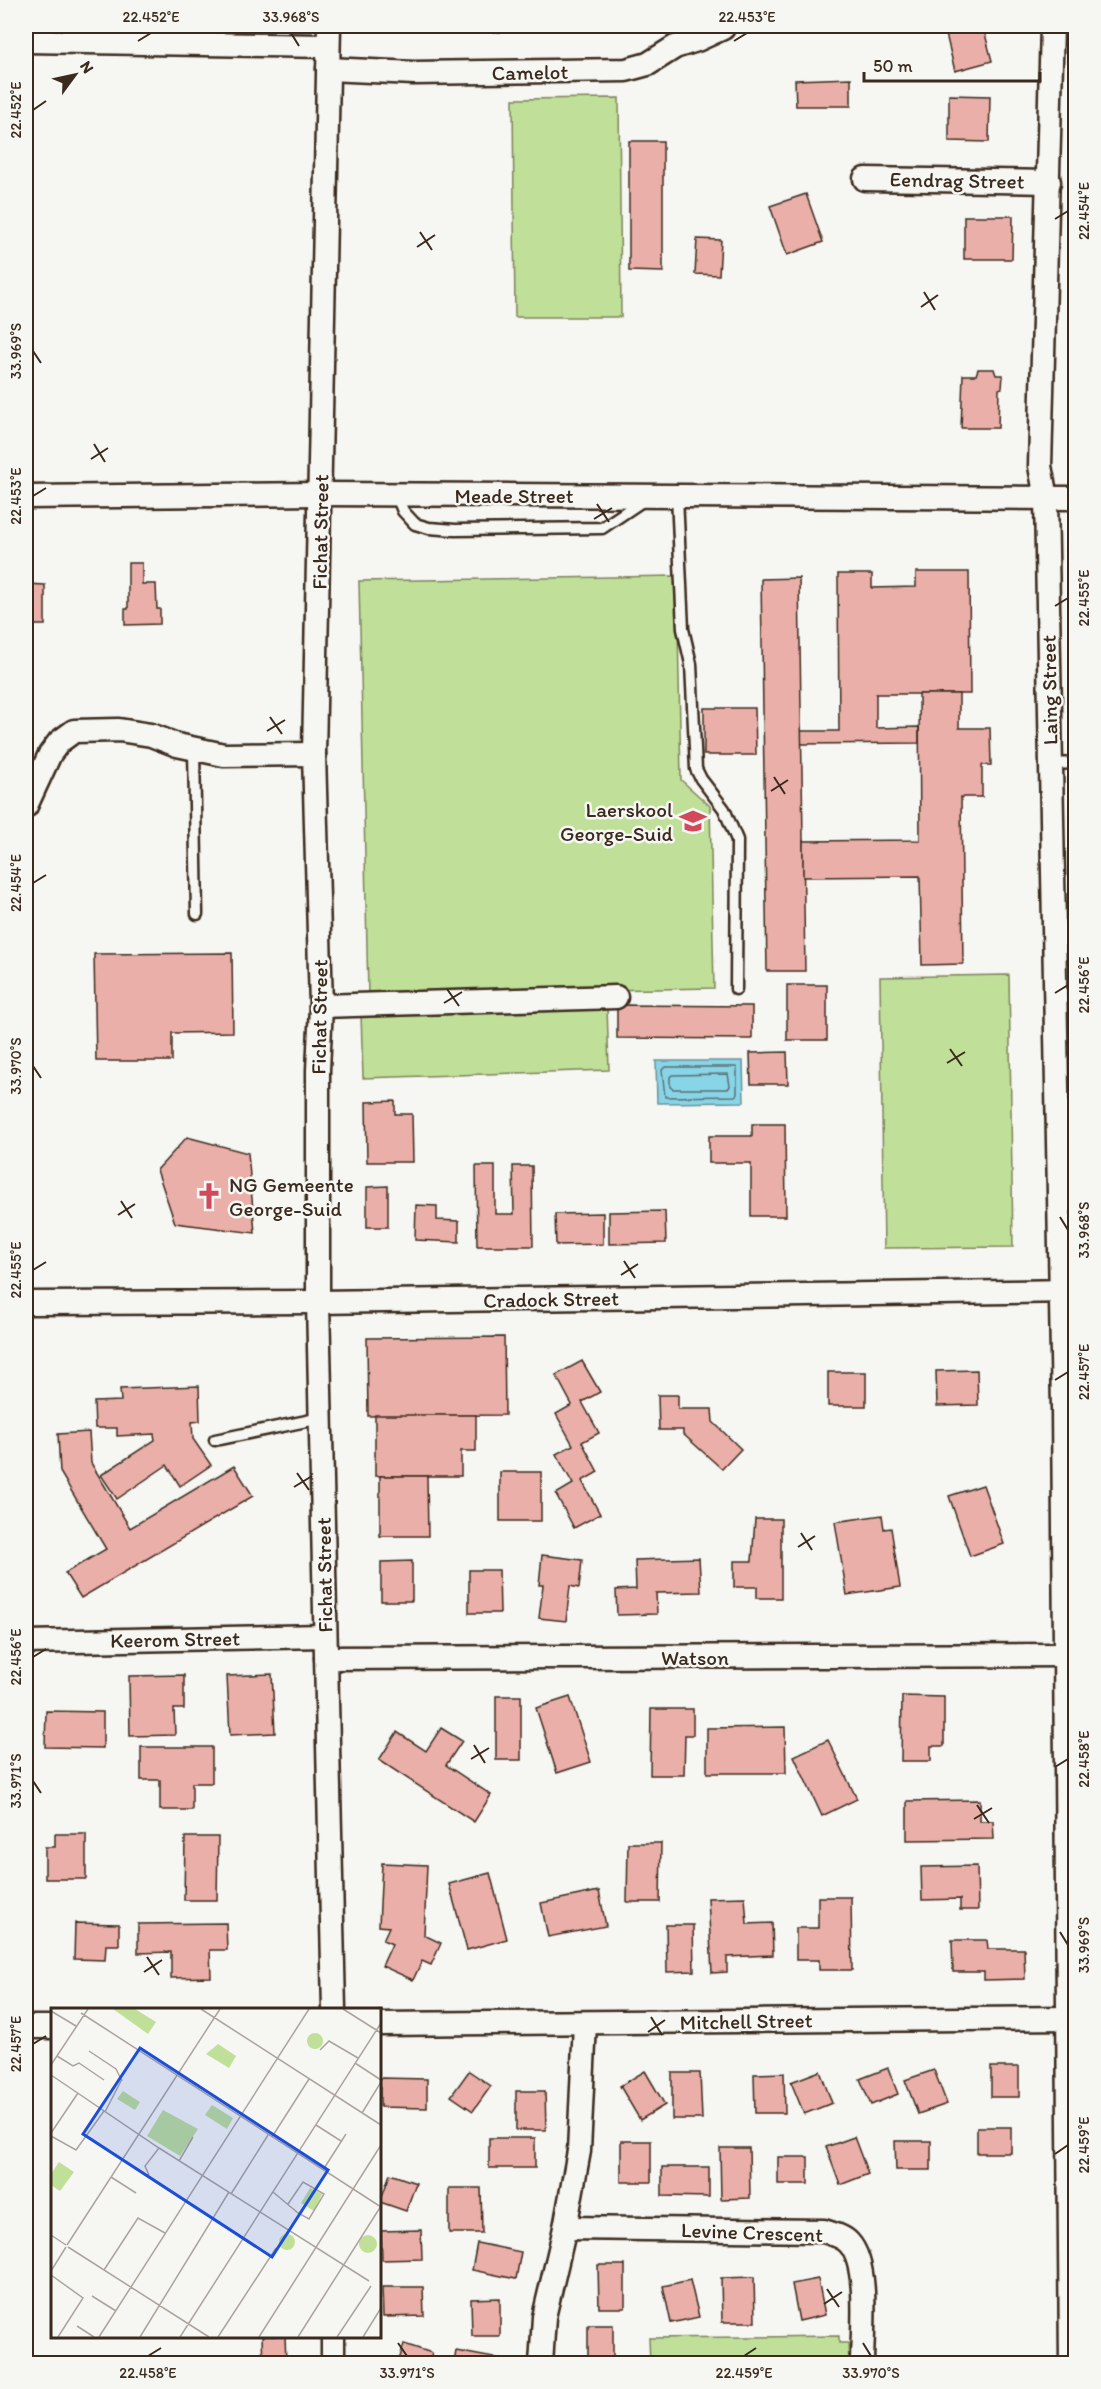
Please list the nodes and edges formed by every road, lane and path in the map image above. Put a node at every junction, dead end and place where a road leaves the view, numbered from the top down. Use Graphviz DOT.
graph roads {
  1 [pos="1052,26"];
  2 [pos="707,31"];
  3 [pos="328,36"];
  4 [pos="26,41"];
  5 [pos="328,69"];
  6 [pos="865,179"];
  7 [pos="1049,182"];
  8 [pos="321,494"];
  9 [pos="396,494"];
  10 [pos="650,495"];
  11 [pos="677,496"];
  12 [pos="26,497"];
  13 [pos="1046,498"];
  14 [pos="1076,498"];
  15 [pos="194,750"];
  16 [pos="314,753"];
  17 [pos="1076,764"];
  18 [pos="1051,765"];
  19 [pos="26,806"];
  20 [pos="197,914"];
  21 [pos="736,988"];
  22 [pos="616,997"];
  23 [pos="321,1006"];
  24 [pos="1068,1291"];
  25 [pos="318,1302"];
  26 [pos="26,1303"];
  27 [pos="321,1418"];
  28 [pos="215,1440"];
  29 [pos="26,1642"];
  30 [pos="325,1647"];
  31 [pos="1064,1655"];
  32 [pos="1070,1702"];
  33 [pos="334,2008"];
  34 [pos="1071,2018"];
  35 [pos="585,2023"];
  36 [pos="381,2024"];
  37 [pos="26,2027"];
  38 [pos="51,2027"];
  39 [pos="565,2228"];
  40 [pos="333,2338"];
  41 [pos="1073,2352"];
  42 [pos="333,2364"];
  43 [pos="540,2364"];
  44 [pos="862,2364"];
  1 -- 7 [label="street, Laing Street"];
  2 -- 5 [label="street, Camelot"];
  3 -- 4 [label="street"];
  3 -- 5 [label="street, Fichat Street"];
  5 -- 8 [label="street, Fichat Street"];
  6 -- 7 [label="street, Eendrag Street"];
  7 -- 13 [label="street, Laing Street"];
  8 -- 9 [label="street, Meade Street"];
  8 -- 12 [label="street, Meade Street"];
  8 -- 16 [label="street, Fichat Street"];
  9 -- 10 [label="street, Meade Street"];
  9 -- 10 [label="lane"];
  10 -- 11 [label="street, Meade Street"];
  11 -- 13 [label="street, Meade Street"];
  11 -- 21 [label="lane"];
  13 -- 14 [label="street, Meade Street"];
  13 -- 18 [label="street, Laing Street"];
  15 -- 16 [label="street"];
  15 -- 19 [label="street"];
  15 -- 20 [label="lane"];
  16 -- 23 [label="street, Fichat Street"];
  17 -- 18 [label="lane"];
  18 -- 24 [label="street, Laing Street"];
  22 -- 23 [label="street"];
  23 -- 25 [label="street, Fichat Street"];
  24 -- 25 [label="street, Cradock Street"];
  24 -- 31 [label="street, Laing Street"];
  25 -- 26 [label="street, Cradock Street"];
  25 -- 27 [label="street, Fichat Street"];
  27 -- 28 [label="lane"];
  27 -- 30 [label="street, Fichat Street"];
  29 -- 30 [label="street, Keerom Street"];
  30 -- 31 [label="street, Watson"];
  30 -- 33 [label="street, Fichat Street"];
  31 -- 32 [label="street, Laing Street"];
  32 -- 34 [label="street, Laing Street"];
  34 -- 35 [label="street, Mitchell Street"];
  34 -- 41 [label="street, Laing Street"];
  35 -- 36 [label="street, Mitchell Street"];
  35 -- 39 [label="street"];
  37 -- 38 [label="street"];
  39 -- 43 [label="street"];
  39 -- 44 [label="street, Levine Crescent"];
  40 -- 42 [label="street"];
}
